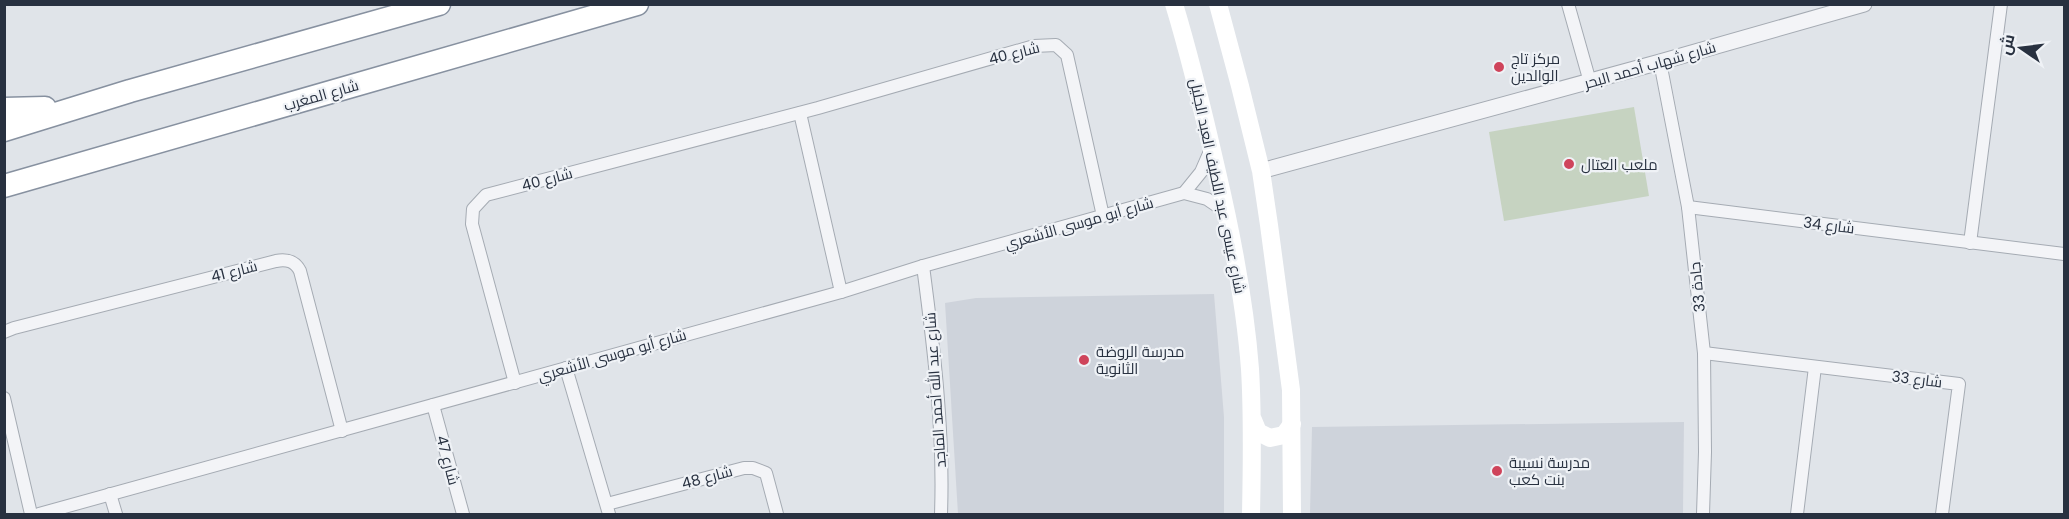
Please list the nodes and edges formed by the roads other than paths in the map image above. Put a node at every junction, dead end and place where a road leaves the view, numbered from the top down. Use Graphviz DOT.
graph roads {
  1 [pos="439,4"];
  2 [pos="637,4"];
  3 [pos="1174,4"];
  4 [pos="1218,4"];
  5 [pos="1568,4"];
  6 [pos="1864,4"];
  7 [pos="2001,4"];
  8 [pos="1660,63"];
  9 [pos="1590,82"];
  10 [pos="117,96"];
  11 [pos="4,109"];
  12 [pos="800,113"];
  13 [pos="4,130"];
  14 [pos="1211,146"];
  15 [pos="1261,171"];
  16 [pos="4,186"];
  17 [pos="1184,193"];
  18 [pos="1689,207"];
  19 [pos="1226,212"];
  20 [pos="1103,216"];
  21 [pos="1970,243"];
  22 [pos="2064,254"];
  23 [pos="923,266"];
  24 [pos="841,292"];
  25 [pos="4,332"];
  26 [pos="1704,353"];
  27 [pos="1815,367"];
  28 [pos="566,368"];
  29 [pos="515,383"];
  30 [pos="4,398"];
  31 [pos="433,405"];
  32 [pos="1253,420"];
  33 [pos="1292,424"];
  34 [pos="342,431"];
  35 [pos="110,494"];
  36 [pos="608,509"];
  37 [pos="62,511"];
  38 [pos="31,514"];
  39 [pos="39,514"];
  40 [pos="116,514"];
  41 [pos="463,514"];
  42 [pos="777,514"];
  43 [pos="941,514"];
  44 [pos="1251,514"];
  45 [pos="1292,514"];
  46 [pos="1703,514"];
  47 [pos="1797,514"];
  48 [pos="1942,514"];
  1 -- 10 [label="highway"];
  2 -- 16 [label="highway, شارع المغرب"];
  3 -- 14 [label="main road, شارع عيسى عبد اللطيف العبد الجليل"];
  4 -- 15 [label="main road"];
  5 -- 9 [label="street"];
  6 -- 8 [label="street, شارع شهاب أحمد البحر"];
  7 -- 21 [label="street"];
  8 -- 9 [label="street, شارع شهاب أحمد البحر"];
  8 -- 18 [label="street, جادة 33"];
  9 -- 15 [label="street, شارع شهاب أحمد البحر"];
  10 -- 11 [label="highway"];
  10 -- 13 [label="highway"];
  12 -- 20 [label="street, شارع 40"];
  12 -- 24 [label="street"];
  12 -- 29 [label="street, شارع 40"];
  14 -- 17 [label="street"];
  14 -- 19 [label="main road, شارع عيسى عبد اللطيف العبد الجليل"];
  15 -- 33 [label="main road"];
  17 -- 19 [label="street"];
  17 -- 20 [label="street, شارع أبو موسى الأشعري"];
  18 -- 21 [label="street, شارع 34"];
  18 -- 26 [label="street, جادة 33"];
  19 -- 32 [label="main road, شارع عيسى عبد اللطيف العبد الجليل"];
  20 -- 23 [label="street, شارع أبو موسى الأشعري"];
  21 -- 22 [label="street, شارع 34"];
  23 -- 24 [label="street, شارع أبو موسى الأشعري"];
  23 -- 43 [label="street, شارع عبد الله أحمد الماجد"];
  24 -- 28 [label="street, شارع أبو موسى الأشعري"];
  25 -- 34 [label="street, شارع 41"];
  26 -- 27 [label="street, شارع 33"];
  26 -- 46 [label="street, جادة 33"];
  27 -- 47 [label="street"];
  27 -- 48 [label="street, شارع 33"];
  28 -- 29 [label="street, شارع أبو موسى الأشعري"];
  28 -- 36 [label="street, شارع 48"];
  29 -- 31 [label="street, شارع أبو موسى الأشعري"];
  30 -- 38 [label="street"];
  31 -- 34 [label="street, شارع أبو موسى الأشعري"];
  31 -- 41 [label="street, شارع 47"];
  32 -- 33 [label="main road"];
  32 -- 44 [label="main road, شارع عيسى عبد اللطيف العبد الجليل"];
  33 -- 45 [label="main road"];
  34 -- 35 [label="street, شارع أبو موسى الأشعري"];
  35 -- 37 [label="street, شارع أبو موسى الأشعري"];
  35 -- 40 [label="street"];
  36 -- 42 [label="street, شارع 48"];
  37 -- 39 [label="street, شارع أبو موسى الأشعري"];
}
